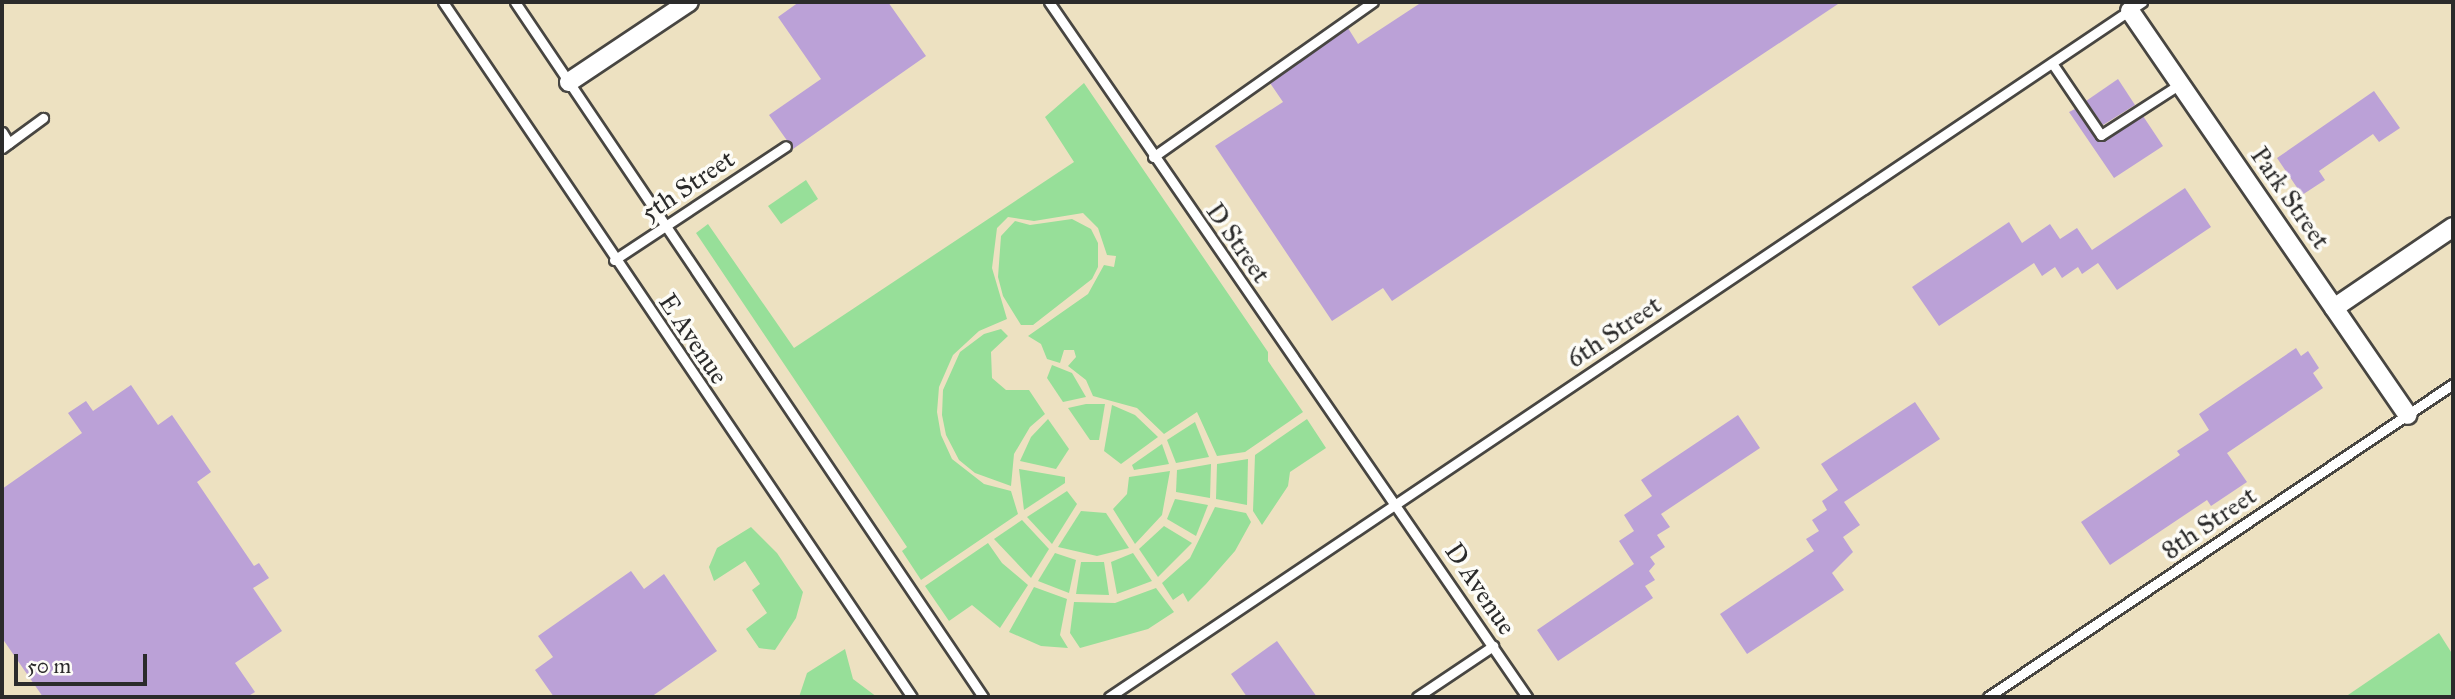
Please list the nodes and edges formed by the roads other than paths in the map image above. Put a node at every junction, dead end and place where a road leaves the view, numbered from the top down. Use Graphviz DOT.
graph roads {
  1 [pos="443,2"];
  2 [pos="515,2"];
  3 [pos="689,2"];
  4 [pos="1049,2"];
  5 [pos="1373,2"];
  6 [pos="2136,6"];
  7 [pos="2052,63"];
  8 [pos="569,82"];
  9 [pos="2180,83"];
  10 [pos="43,118"];
  11 [pos="2,132"];
  12 [pos="6,145"];
  13 [pos="786,146"];
  14 [pos="1153,157"];
  15 [pos="667,226"];
  16 [pos="2453,227"];
  17 [pos="614,260"];
  18 [pos="2334,308"];
  19 [pos="2453,384"];
  20 [pos="2408,415"];
  21 [pos="1397,504"];
  22 [pos="1493,646"];
  23 [pos="912,697"];
  24 [pos="983,697"];
  25 [pos="1109,697"];
  26 [pos="1417,697"];
  27 [pos="1527,697"];
  28 [pos="1988,697"];
  1 -- 17 [label="lane, E Avenue"];
  2 -- 8 [label="lane, E Avenue"];
  3 -- 8 [label="street"];
  4 -- 14 [label="lane, D Street"];
  5 -- 14 [label="lane"];
  6 -- 7 [label="lane, 6th Street"];
  6 -- 9 [label="street, Park Street"];
  7 -- 9 [label="lane"];
  7 -- 21 [label="lane, 6th Street"];
  8 -- 15 [label="lane, E Avenue"];
  9 -- 18 [label="street, Park Street"];
  10 -- 12 [label="lane"];
  11 -- 12 [label="lane"];
  13 -- 15 [label="lane, 5th Street"];
  14 -- 21 [label="lane, D Street"];
  15 -- 17 [label="lane, 5th Street"];
  15 -- 24 [label="lane, E Avenue"];
  16 -- 18 [label="street"];
  17 -- 23 [label="lane, E Avenue"];
  18 -- 20 [label="street, Park Street"];
  19 -- 20 [label="lane, 8th Street"];
  20 -- 28 [label="lane, 8th Street"];
  21 -- 22 [label="lane, D Avenue"];
  21 -- 25 [label="lane, 6th Street"];
  22 -- 26 [label="lane"];
  22 -- 27 [label="lane, D Avenue"];
}
